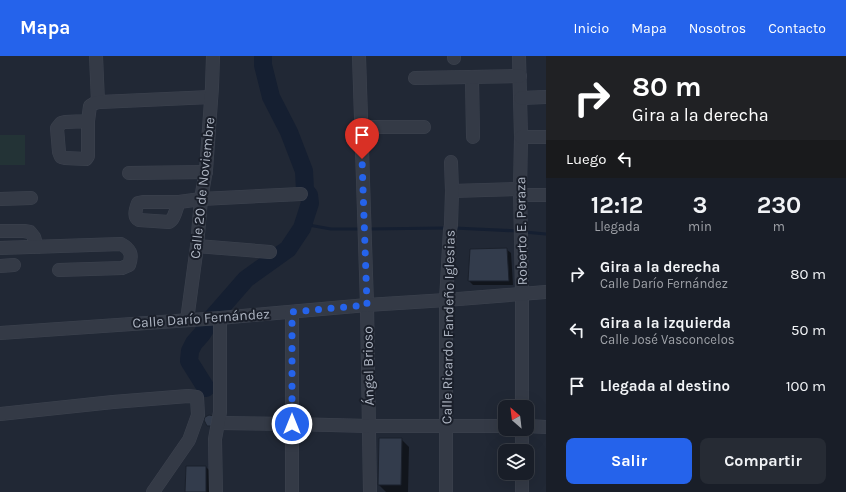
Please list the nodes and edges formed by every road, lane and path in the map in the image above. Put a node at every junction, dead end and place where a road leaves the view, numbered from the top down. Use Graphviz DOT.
graph roads {
  1 [pos="96,56"];
  2 [pos="213,56"];
  3 [pos="359,56"];
  4 [pos="519,56"];
  5 [pos="520,76"];
  6 [pos="472,77"];
  7 [pos="415,78"];
  8 [pos="211,97"];
  9 [pos="546,97"];
  10 [pos="521,98"];
  11 [pos="98,102"];
  12 [pos="88,121"];
  13 [pos="361,127"];
  14 [pos="424,127"];
  15 [pos="473,137"];
  16 [pos="521,137"];
  17 [pos="546,137"];
  18 [pos="451,162"];
  19 [pos="206,172"];
  20 [pos="130,173"];
  21 [pos="452,191"];
  22 [pos="520,192"];
  23 [pos="301,194"];
  24 [pos="546,195"];
  25 [pos="0,198"];
  26 [pos="31,198"];
  27 [pos="202,199"];
  28 [pos="179,202"];
  29 [pos="0,231"];
  30 [pos="197,246"];
  31 [pos="37,247"];
  32 [pos="0,248"];
  33 [pos="270,252"];
  34 [pos="14,265"];
  35 [pos="0,266"];
  36 [pos="59,270"];
  37 [pos="546,292"];
  38 [pos="522,294"];
  39 [pos="446,300"];
  40 [pos="367,305"];
  41 [pos="292,312"];
  42 [pos="220,318"];
  43 [pos="191,319"];
  44 [pos="0,333"];
  45 [pos="522,400"];
  46 [pos="0,414"];
  47 [pos="219,423"];
  48 [pos="292,424"];
  49 [pos="369,426"];
  50 [pos="446,426"];
  51 [pos="498,426"];
  52 [pos="534,426"];
  53 [pos="546,427"];
  54 [pos="522,480"];
  55 [pos="153,492"];
  56 [pos="216,492"];
  57 [pos="292,492"];
  58 [pos="370,492"];
  59 [pos="446,492"];
  60 [pos="522,492"];
  1 -- 11 [label="street"];
  2 -- 8 [label="street, Calle 20 de Noviembre"];
  3 -- 13 [label="street, Ángel Brioso"];
  4 -- 5 [label="street, Roberto E. Peraza"];
  5 -- 6 [label="street"];
  5 -- 10 [label="street, Roberto E. Peraza"];
  6 -- 7 [label="street"];
  6 -- 15 [label="street"];
  8 -- 11 [label="street"];
  8 -- 19 [label="street, Calle 20 de Noviembre"];
  9 -- 10 [label="street"];
  10 -- 16 [label="street, Roberto E. Peraza"];
  11 -- 12 [label="street"];
  13 -- 14 [label="street"];
  13 -- 40 [label="street, Ángel Brioso"];
  16 -- 17 [label="street"];
  16 -- 22 [label="street, Roberto E. Peraza"];
  18 -- 21 [label="street, Calle Ricardo Fandeño Iglesias"];
  19 -- 20 [label="street"];
  19 -- 27 [label="street, Calle 20 de Noviembre"];
  21 -- 22 [label="street"];
  21 -- 39 [label="street, Calle Ricardo Fandeño Iglesias"];
  22 -- 24 [label="street"];
  22 -- 38 [label="street, Roberto E. Peraza"];
  23 -- 27 [label="street"];
  25 -- 26 [label="street"];
  27 -- 28 [label="street"];
  27 -- 30 [label="street, Calle 20 de Noviembre"];
  29 -- 31 [label="street"];
  30 -- 33 [label="street"];
  30 -- 43 [label="street, Calle 20 de Noviembre"];
  31 -- 32 [label="street"];
  31 -- 36 [label="street"];
  34 -- 35 [label="street"];
  37 -- 38 [label="street, Calle Darío Fernández"];
  38 -- 39 [label="street, Calle Darío Fernández"];
  38 -- 45 [label="street, Roberto E. Peraza"];
  39 -- 40 [label="street, Calle Darío Fernández"];
  39 -- 50 [label="street, Calle Ricardo Fandeño Iglesias"];
  40 -- 41 [label="street, Calle Darío Fernández"];
  40 -- 49 [label="street, Ángel Brioso"];
  41 -- 42 [label="street, Calle Darío Fernández"];
  41 -- 48 [label="street"];
  42 -- 43 [label="street, Calle Darío Fernández"];
  42 -- 47 [label="street"];
  43 -- 44 [label="street, Calle Darío Fernández"];
  46 -- 55 [label="street"];
  47 -- 48 [label="street"];
  47 -- 56 [label="street"];
  48 -- 49 [label="street"];
  48 -- 57 [label="street"];
  49 -- 50 [label="street"];
  49 -- 58 [label="street, Ángel Brioso"];
  50 -- 51 [label="street"];
  50 -- 59 [label="street, Calle Ricardo Fandeño Iglesias"];
  52 -- 53 [label="street"];
  54 -- 60 [label="street"];
}
